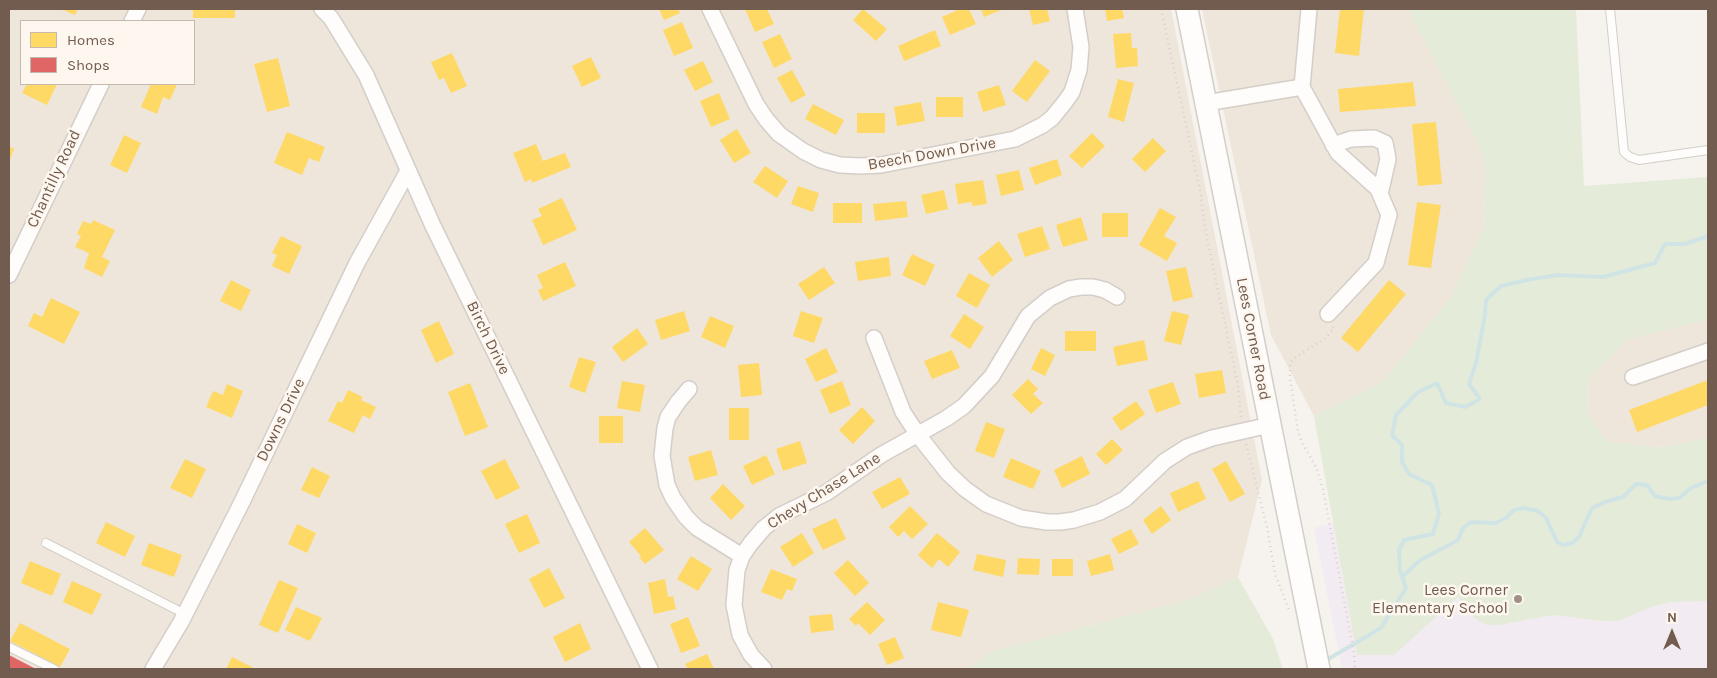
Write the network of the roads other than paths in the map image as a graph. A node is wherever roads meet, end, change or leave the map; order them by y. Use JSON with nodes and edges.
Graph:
{"nodes":[{"id":1,"x":322,"y":9,"type":"edge"},
{"id":2,"x":710,"y":9,"type":"edge"},
{"id":3,"x":1075,"y":9,"type":"edge"},
{"id":4,"x":1186,"y":9,"type":"edge"},
{"id":5,"x":1309,"y":9,"type":"edge"},
{"id":6,"x":1610,"y":9,"type":"edge"},
{"id":7,"x":101,"y":85,"type":"edge"},
{"id":8,"x":1302,"y":87,"type":"junction"},
{"id":9,"x":1206,"y":104,"type":"junction"},
{"id":10,"x":1333,"y":145,"type":"junction"},
{"id":11,"x":1708,"y":150,"type":"edge"},
{"id":12,"x":408,"y":171,"type":"junction"},
{"id":13,"x":1380,"y":194,"type":"junction"},
{"id":14,"x":9,"y":275,"type":"edge"},
{"id":15,"x":1117,"y":297,"type":"dead end"},
{"id":16,"x":1328,"y":314,"type":"road end"},
{"id":17,"x":874,"y":338,"type":"dead end"},
{"id":18,"x":1708,"y":351,"type":"edge"},
{"id":19,"x":1633,"y":377,"type":"dead end"},
{"id":20,"x":689,"y":389,"type":"dead end"},
{"id":21,"x":1270,"y":425,"type":"junction"},
{"id":22,"x":918,"y":435,"type":"junction"},
{"id":23,"x":46,"y":543,"type":"dead end"},
{"id":24,"x":742,"y":556,"type":"junction"},
{"id":25,"x":185,"y":614,"type":"junction"},
{"id":26,"x":9,"y":647,"type":"edge"},
{"id":27,"x":1317,"y":663,"type":"edge"},
{"id":28,"x":54,"y":669,"type":"edge"},
{"id":29,"x":153,"y":669,"type":"edge"},
{"id":30,"x":650,"y":669,"type":"edge"},
{"id":31,"x":764,"y":669,"type":"edge"}],
"edges":[{"from":1,"to":12,"type":"street","name":"Birch Drive"},
{"from":2,"to":3,"type":"street","name":"Beech Down Drive"},
{"from":4,"to":9,"type":"street","name":"Lees Corner Road"},
{"from":5,"to":8,"type":"street"},
{"from":6,"to":11,"type":"lane"},
{"from":7,"to":14,"type":"street","name":"Chantilly Road"},
{"from":8,"to":9,"type":"street"},
{"from":8,"to":10,"type":"street"},
{"from":9,"to":21,"type":"street","name":"Lees Corner Road"},
{"from":10,"to":13,"type":"street"},
{"from":10,"to":13,"type":"street"},
{"from":12,"to":25,"type":"street","name":"Downs Drive"},
{"from":12,"to":30,"type":"street","name":"Birch Drive"},
{"from":13,"to":16,"type":"street"},
{"from":15,"to":22,"type":"street","name":"Chevy Chase Lane"},
{"from":17,"to":22,"type":"street"},
{"from":18,"to":19,"type":"street"},
{"from":20,"to":24,"type":"street"},
{"from":21,"to":22,"type":"street"},
{"from":21,"to":27,"type":"street","name":"Lees Corner Road"},
{"from":22,"to":24,"type":"street","name":"Chevy Chase Lane"},
{"from":23,"to":25,"type":"lane"},
{"from":24,"to":31,"type":"street","name":"Chevy Chase Lane"},
{"from":25,"to":29,"type":"street","name":"Downs Drive"},
{"from":26,"to":28,"type":"lane"}]}
